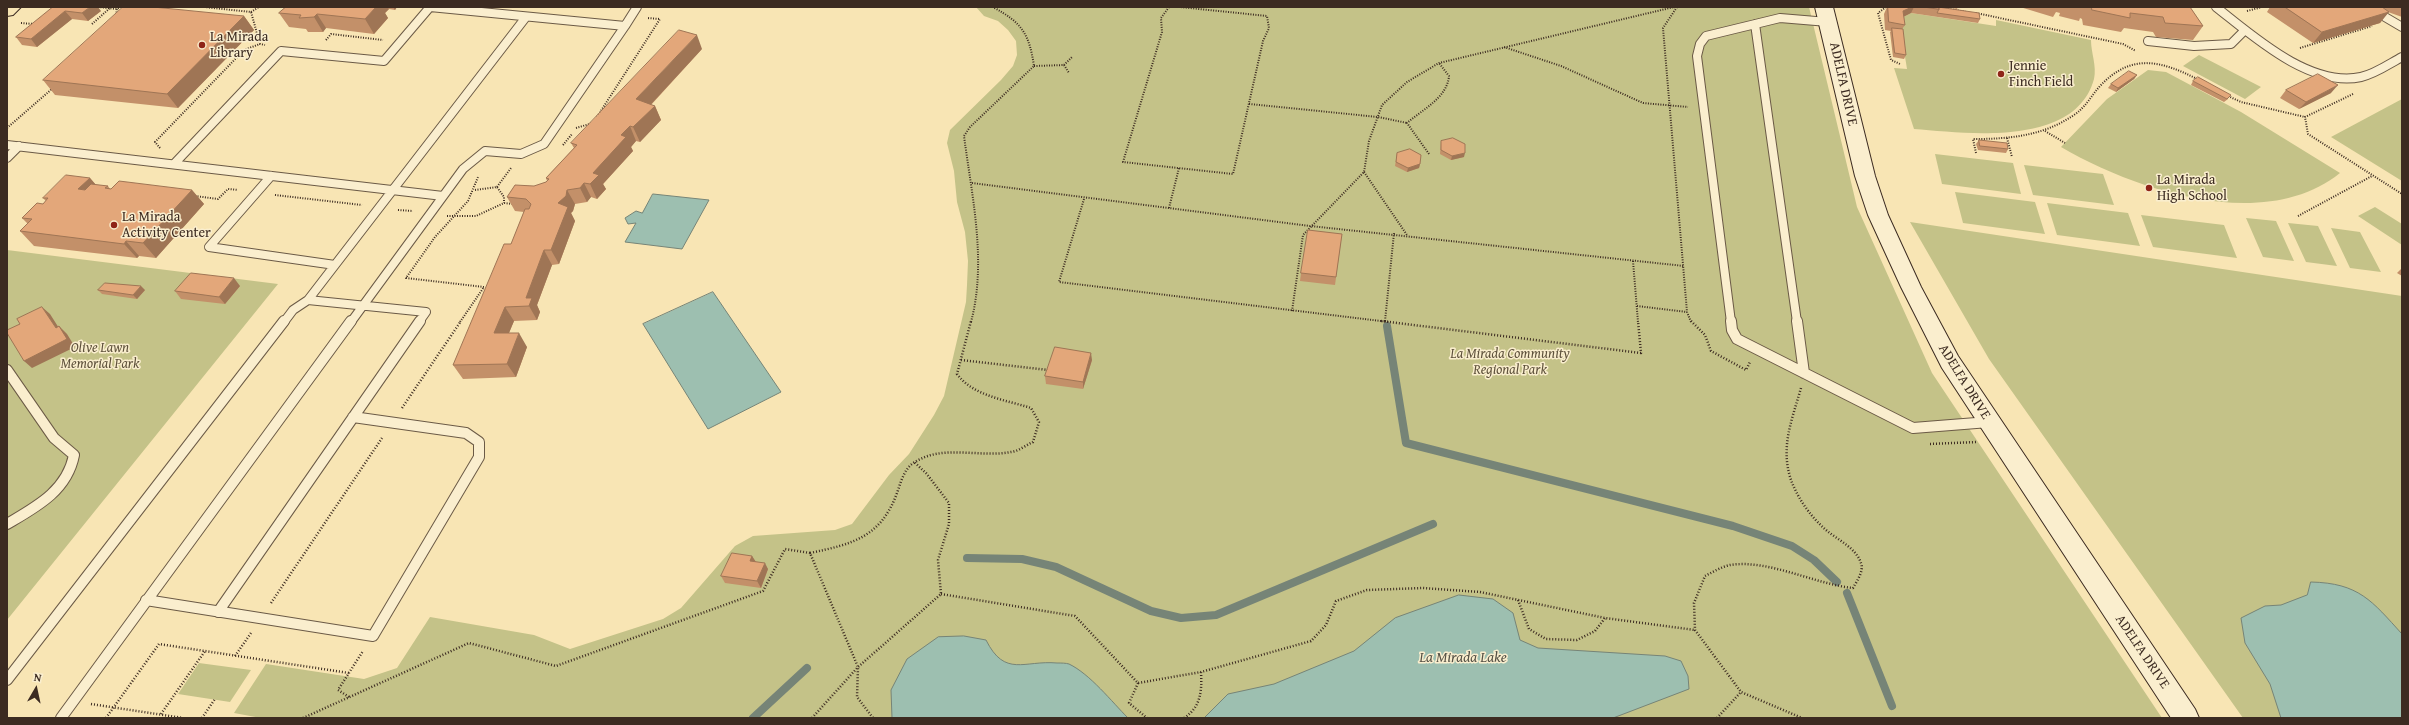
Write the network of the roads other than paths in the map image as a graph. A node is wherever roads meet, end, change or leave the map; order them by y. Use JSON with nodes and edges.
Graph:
{"nodes":[{"id":1,"x":12,"y":7,"type":"edge"},
{"id":2,"x":637,"y":7,"type":"edge"},
{"id":3,"x":2216,"y":7,"type":"edge"},
{"id":4,"x":2368,"y":7,"type":"edge"},
{"id":5,"x":7,"y":11,"type":"edge"},
{"id":6,"x":1826,"y":15,"type":"edge"},
{"id":7,"x":526,"y":17,"type":"junction"},
{"id":8,"x":1755,"y":24,"type":"junction"},
{"id":9,"x":625,"y":26,"type":"junction"},
{"id":10,"x":2402,"y":27,"type":"edge"},
{"id":11,"x":2246,"y":30,"type":"junction"},
{"id":12,"x":2148,"y":42,"type":"dead end"},
{"id":13,"x":2402,"y":57,"type":"edge"},
{"id":14,"x":7,"y":145,"type":"edge"},
{"id":15,"x":19,"y":146,"type":"junction"},
{"id":16,"x":7,"y":158,"type":"edge"},
{"id":17,"x":174,"y":164,"type":"junction"},
{"id":18,"x":272,"y":176,"type":"junction"},
{"id":19,"x":392,"y":190,"type":"junction"},
{"id":20,"x":443,"y":196,"type":"junction"},
{"id":21,"x":335,"y":265,"type":"junction"},
{"id":22,"x":308,"y":300,"type":"junction"},
{"id":23,"x":363,"y":306,"type":"junction"},
{"id":24,"x":7,"y":370,"type":"edge"},
{"id":25,"x":1804,"y":373,"type":"junction"},
{"id":26,"x":353,"y":417,"type":"junction"},
{"id":27,"x":1995,"y":431,"type":"junction"},
{"id":28,"x":7,"y":524,"type":"edge"},
{"id":29,"x":146,"y":600,"type":"junction"},
{"id":30,"x":218,"y":612,"type":"junction"},
{"id":31,"x":7,"y":680,"type":"edge"},
{"id":32,"x":61,"y":718,"type":"edge"},
{"id":33,"x":2186,"y":718,"type":"edge"}],
"edges":[{"from":1,"to":5,"type":"main road"},
{"from":2,"to":9,"type":"lane"},
{"from":3,"to":11,"type":"lane"},
{"from":4,"to":10,"type":"lane"},
{"from":6,"to":8,"type":"lane"},
{"from":6,"to":27,"type":"street","name":"ADELFA DRIVE"},
{"from":7,"to":9,"type":"lane"},
{"from":7,"to":17,"type":"lane"},
{"from":7,"to":19,"type":"lane"},
{"from":8,"to":25,"type":"lane"},
{"from":8,"to":25,"type":"lane"},
{"from":9,"to":20,"type":"lane"},
{"from":11,"to":12,"type":"lane"},
{"from":11,"to":13,"type":"lane"},
{"from":14,"to":15,"type":"lane"},
{"from":15,"to":16,"type":"lane"},
{"from":15,"to":17,"type":"lane"},
{"from":17,"to":18,"type":"lane"},
{"from":18,"to":19,"type":"lane"},
{"from":18,"to":21,"type":"lane"},
{"from":19,"to":20,"type":"lane"},
{"from":19,"to":21,"type":"lane"},
{"from":20,"to":23,"type":"lane"},
{"from":21,"to":22,"type":"lane"},
{"from":22,"to":23,"type":"lane"},
{"from":22,"to":31,"type":"lane"},
{"from":23,"to":26,"type":"lane"},
{"from":23,"to":29,"type":"lane"},
{"from":24,"to":28,"type":"lane"},
{"from":25,"to":27,"type":"lane"},
{"from":26,"to":30,"type":"lane"},
{"from":26,"to":30,"type":"lane"},
{"from":27,"to":33,"type":"street","name":"ADELFA DRIVE"},
{"from":29,"to":30,"type":"lane"},
{"from":29,"to":32,"type":"lane"}]}
